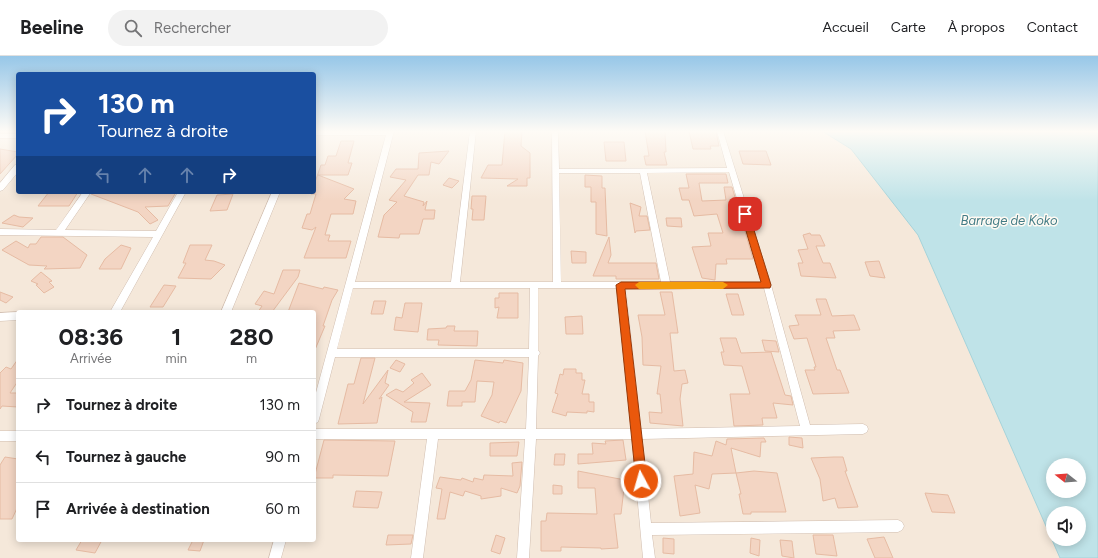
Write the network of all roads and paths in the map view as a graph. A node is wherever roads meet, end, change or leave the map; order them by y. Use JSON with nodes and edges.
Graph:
{"nodes":[{"id":1,"x":384,"y":154,"type":"edge"},
{"id":2,"x":470,"y":154,"type":"edge"},
{"id":3,"x":556,"y":154,"type":"edge"},
{"id":4,"x":727,"y":154,"type":"edge"},
{"id":5,"x":16,"y":169,"type":"edge"},
{"id":6,"x":732,"y":170,"type":"junction"},
{"id":7,"x":556,"y":171,"type":"junction"},
{"id":8,"x":643,"y":171,"type":"junction"},
{"id":9,"x":0,"y":188,"type":"edge"},
{"id":10,"x":87,"y":194,"type":"edge"},
{"id":11,"x":181,"y":194,"type":"edge"},
{"id":12,"x":275,"y":194,"type":"edge"},
{"id":13,"x":0,"y":232,"type":"edge"},
{"id":14,"x":59,"y":232,"type":"junction"},
{"id":15,"x":158,"y":234,"type":"junction"},
{"id":16,"x":349,"y":285,"type":"junction"},
{"id":17,"x":455,"y":285,"type":"junction"},
{"id":18,"x":534,"y":285,"type":"junction"},
{"id":19,"x":557,"y":285,"type":"junction"},
{"id":20,"x":621,"y":285,"type":"junction"},
{"id":21,"x":666,"y":285,"type":"junction"},
{"id":22,"x":767,"y":285,"type":"junction"},
{"id":23,"x":116,"y":310,"type":"edge"},
{"id":24,"x":227,"y":310,"type":"edge"},
{"id":25,"x":16,"y":316,"type":"edge"},
{"id":26,"x":0,"y":317,"type":"edge"},
{"id":27,"x":332,"y":353,"type":"junction"},
{"id":28,"x":534,"y":353,"type":"junction"},
{"id":29,"x":316,"y":412,"type":"edge"},
{"id":30,"x":863,"y":428,"type":"dead end"},
{"id":31,"x":806,"y":429,"type":"junction"},
{"id":32,"x":433,"y":433,"type":"junction"},
{"id":33,"x":316,"y":434,"type":"edge"},
{"id":34,"x":532,"y":434,"type":"junction"},
{"id":35,"x":636,"y":434,"type":"junction"},
{"id":36,"x":0,"y":436,"type":"edge"},
{"id":37,"x":16,"y":436,"type":"edge"},
{"id":38,"x":898,"y":526,"type":"dead end"},
{"id":39,"x":646,"y":529,"type":"junction"},
{"id":40,"x":279,"y":542,"type":"edge"},
{"id":41,"x":275,"y":558,"type":"edge"},
{"id":42,"x":417,"y":558,"type":"edge"},
{"id":43,"x":523,"y":558,"type":"edge"},
{"id":44,"x":649,"y":558,"type":"edge"}],
"edges":[{"from":1,"to":16,"type":"street"},
{"from":2,"to":17,"type":"street"},
{"from":3,"to":7,"type":"street"},
{"from":4,"to":6,"type":"street"},
{"from":5,"to":9,"type":"street"},
{"from":6,"to":8,"type":"street"},
{"from":6,"to":22,"type":"street"},
{"from":7,"to":8,"type":"street"},
{"from":7,"to":19,"type":"street"},
{"from":8,"to":21,"type":"street"},
{"from":10,"to":14,"type":"street"},
{"from":11,"to":15,"type":"street"},
{"from":12,"to":24,"type":"street"},
{"from":13,"to":14,"type":"street"},
{"from":14,"to":15,"type":"street"},
{"from":15,"to":23,"type":"street"},
{"from":16,"to":17,"type":"street"},
{"from":16,"to":27,"type":"street"},
{"from":17,"to":18,"type":"street"},
{"from":18,"to":19,"type":"street"},
{"from":18,"to":28,"type":"street"},
{"from":19,"to":20,"type":"street"},
{"from":20,"to":21,"type":"street"},
{"from":20,"to":35,"type":"street"},
{"from":21,"to":22,"type":"street"},
{"from":22,"to":31,"type":"street"},
{"from":25,"to":26,"type":"street"},
{"from":27,"to":28,"type":"street"},
{"from":27,"to":29,"type":"street"},
{"from":28,"to":34,"type":"street"},
{"from":30,"to":31,"type":"street"},
{"from":31,"to":35,"type":"street"},
{"from":32,"to":33,"type":"street"},
{"from":32,"to":34,"type":"street"},
{"from":32,"to":42,"type":"street"},
{"from":34,"to":35,"type":"street"},
{"from":34,"to":43,"type":"street"},
{"from":35,"to":39,"type":"street"},
{"from":36,"to":37,"type":"street"},
{"from":38,"to":39,"type":"street"},
{"from":39,"to":44,"type":"street"},
{"from":40,"to":41,"type":"street"}]}
